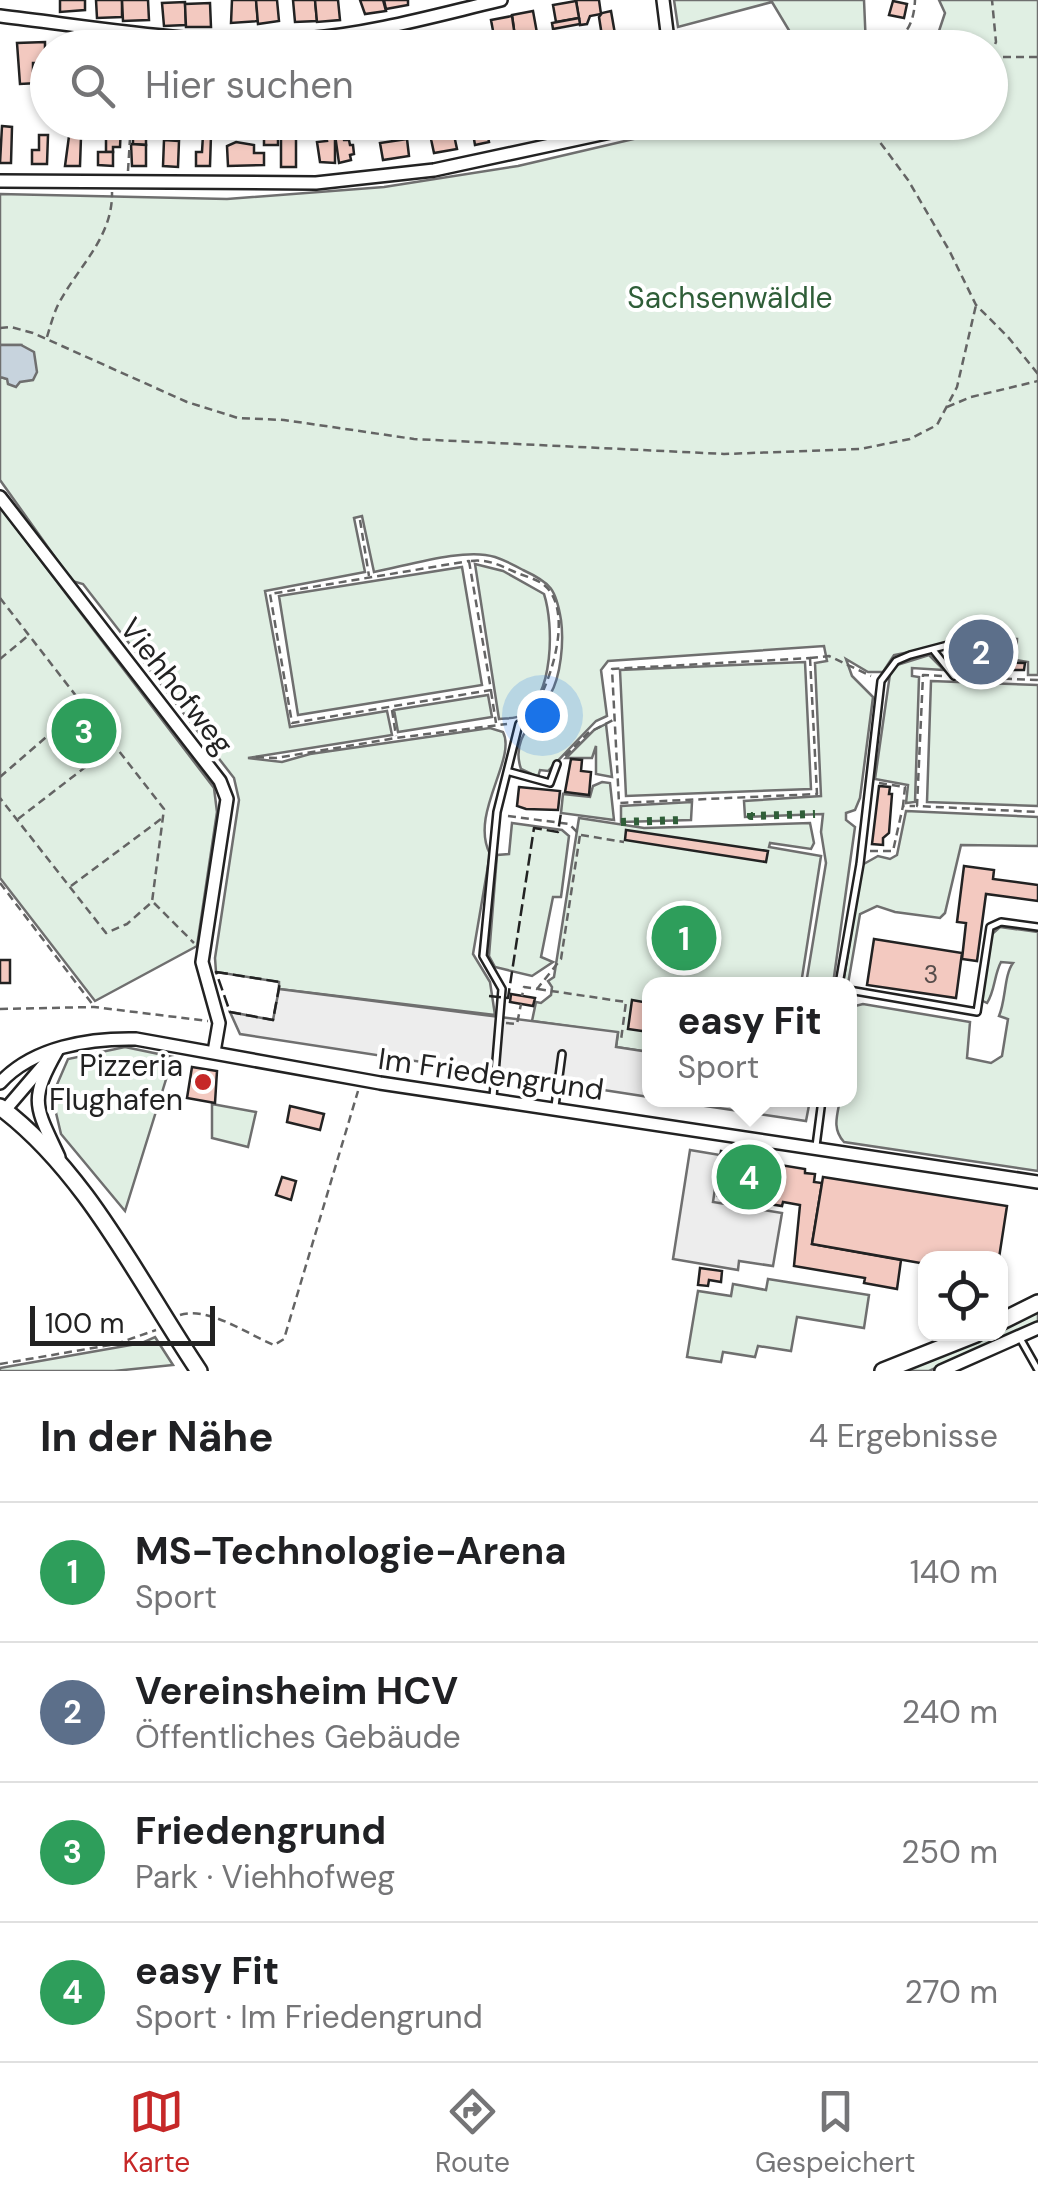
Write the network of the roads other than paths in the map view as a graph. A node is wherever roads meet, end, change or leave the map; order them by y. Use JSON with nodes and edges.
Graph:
{"nodes":[{"id":1,"x":501,"y":0,"type":"edge"},
{"id":2,"x":663,"y":0,"type":"edge"},
{"id":3,"x":0,"y":16,"type":"edge"},
{"id":4,"x":116,"y":30,"type":"edge"},
{"id":5,"x":364,"y":30,"type":"edge"},
{"id":6,"x":667,"y":30,"type":"edge"},
{"id":7,"x":573,"y":140,"type":"edge"},
{"id":8,"x":0,"y":180,"type":"edge"},
{"id":9,"x":0,"y":497,"type":"edge"},
{"id":10,"x":934,"y":651,"type":"junction"},
{"id":11,"x":1008,"y":658,"type":"dead end"},
{"id":12,"x":954,"y":676,"type":"road end"},
{"id":13,"x":519,"y":724,"type":"road end"},
{"id":14,"x":557,"y":764,"type":"road end"},
{"id":15,"x":508,"y":772,"type":"junction"},
{"id":16,"x":1038,"y":927,"type":"edge"},
{"id":17,"x":840,"y":977,"type":"edge"},
{"id":18,"x":857,"y":991,"type":"edge"},
{"id":19,"x":57,"y":1051,"type":"junction"},
{"id":20,"x":214,"y":1052,"type":"junction"},
{"id":21,"x":562,"y":1054,"type":"dead end"},
{"id":22,"x":0,"y":1083,"type":"edge"},
{"id":23,"x":493,"y":1100,"type":"junction"},
{"id":24,"x":821,"y":1107,"type":"edge"},
{"id":25,"x":2,"y":1108,"type":"edge"},
{"id":26,"x":554,"y":1108,"type":"junction"},
{"id":27,"x":816,"y":1147,"type":"junction"},
{"id":28,"x":63,"y":1167,"type":"junction"},
{"id":29,"x":1038,"y":1182,"type":"edge"},
{"id":30,"x":1038,"y":1304,"type":"edge"},
{"id":31,"x":1008,"y":1318,"type":"edge"},
{"id":32,"x":1038,"y":1328,"type":"edge"},
{"id":33,"x":1019,"y":1337,"type":"junction"},
{"id":34,"x":958,"y":1341,"type":"edge"},
{"id":35,"x":1038,"y":1370,"type":"edge"},
{"id":36,"x":199,"y":1371,"type":"edge"},
{"id":37,"x":883,"y":1371,"type":"edge"},
{"id":38,"x":941,"y":1371,"type":"edge"}],
"edges":[{"from":1,"to":5,"type":"street"},
{"from":2,"to":6,"type":"street"},
{"from":3,"to":4,"type":"street"},
{"from":7,"to":8,"type":"street"},
{"from":9,"to":20,"type":"street","name":"Viehhofweg"},
{"from":10,"to":11,"type":"lane"},
{"from":10,"to":12,"type":"lane"},
{"from":10,"to":17,"type":"lane"},
{"from":13,"to":15,"type":"lane"},
{"from":14,"to":15,"type":"lane"},
{"from":15,"to":23,"type":"lane"},
{"from":16,"to":18,"type":"lane"},
{"from":19,"to":20,"type":"street","name":"Im Friedengrund"},
{"from":19,"to":22,"type":"street","name":"Im Friedengrund"},
{"from":19,"to":25,"type":"street"},
{"from":19,"to":28,"type":"street"},
{"from":20,"to":23,"type":"street","name":"Im Friedengrund"},
{"from":21,"to":26,"type":"lane"},
{"from":23,"to":26,"type":"street","name":"Im Friedengrund"},
{"from":24,"to":27,"type":"lane"},
{"from":25,"to":28,"type":"street"},
{"from":26,"to":27,"type":"street","name":"Im Friedengrund"},
{"from":27,"to":29,"type":"street","name":"Im Friedengrund"},
{"from":28,"to":36,"type":"street"},
{"from":30,"to":31,"type":"street"},
{"from":32,"to":33,"type":"street"},
{"from":33,"to":35,"type":"lane"},
{"from":33,"to":38,"type":"street"},
{"from":34,"to":37,"type":"street"}]}
